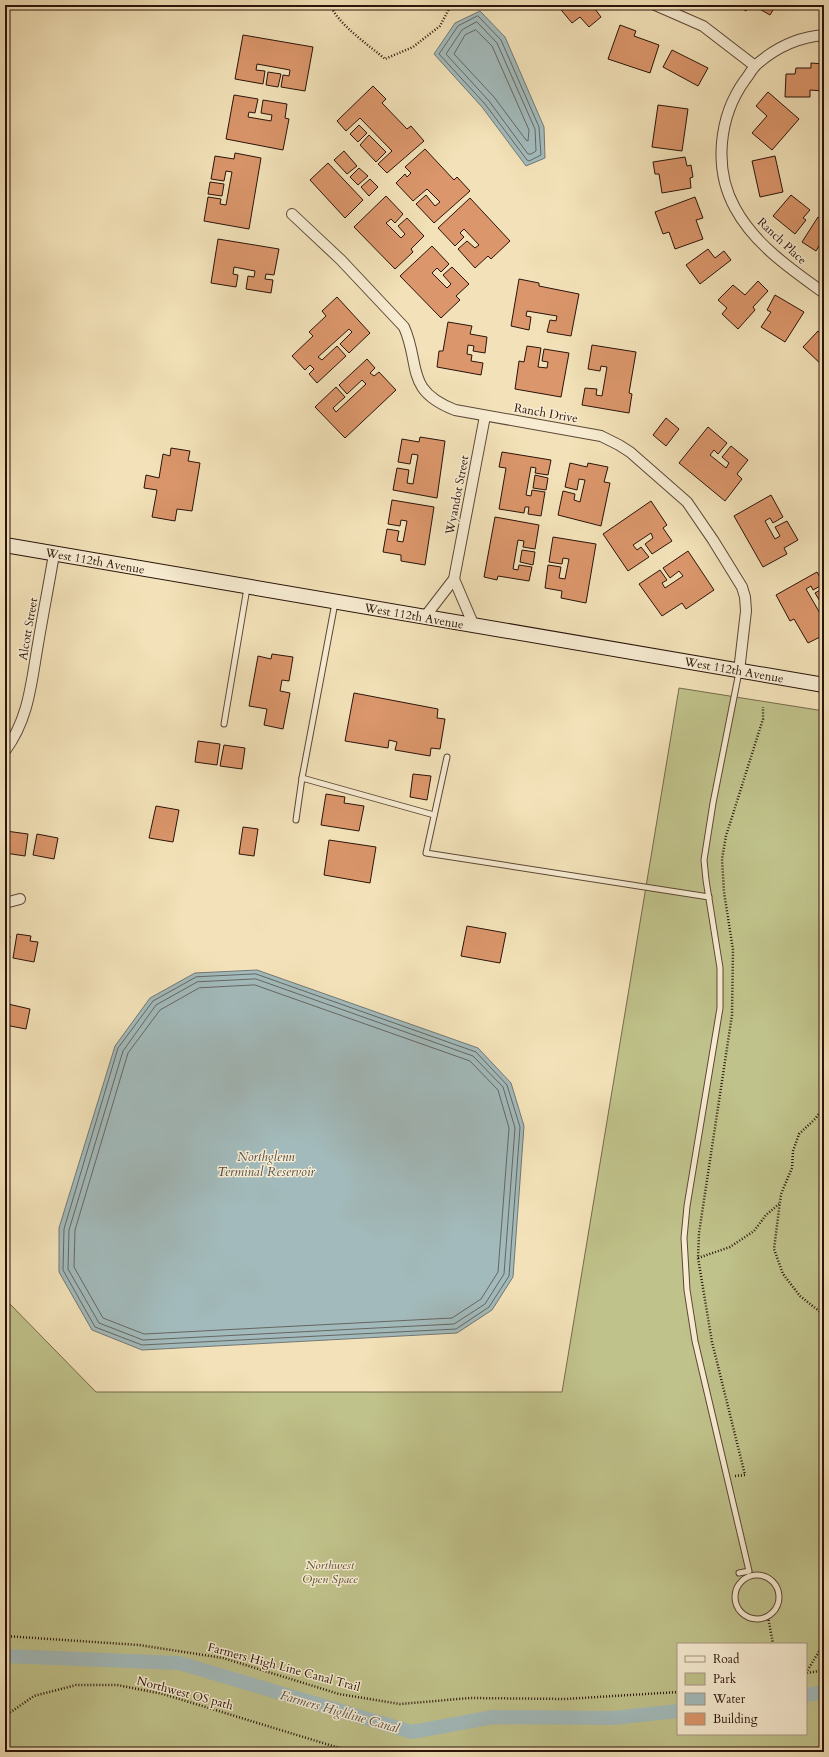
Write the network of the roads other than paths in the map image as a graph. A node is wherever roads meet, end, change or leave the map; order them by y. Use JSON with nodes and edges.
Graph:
{"nodes":[{"id":1,"x":655,"y":5,"type":"edge"},
{"id":2,"x":824,"y":35,"type":"edge"},
{"id":3,"x":755,"y":66,"type":"junction"},
{"id":4,"x":292,"y":214,"type":"dead end"},
{"id":5,"x":824,"y":293,"type":"edge"},
{"id":6,"x":485,"y":416,"type":"junction"},
{"id":7,"x":5,"y":545,"type":"edge"},
{"id":8,"x":54,"y":554,"type":"junction"},
{"id":9,"x":454,"y":579,"type":"junction"},
{"id":10,"x":248,"y":587,"type":"junction"},
{"id":11,"x":336,"y":602,"type":"junction"},
{"id":12,"x":424,"y":618,"type":"junction"},
{"id":13,"x":474,"y":626,"type":"junction"},
{"id":14,"x":739,"y":671,"type":"junction"},
{"id":15,"x":824,"y":685,"type":"edge"},
{"id":16,"x":224,"y":724,"type":"dead end"},
{"id":17,"x":5,"y":751,"type":"edge"},
{"id":18,"x":447,"y":757,"type":"dead end"},
{"id":19,"x":302,"y":778,"type":"junction"},
{"id":20,"x":434,"y":815,"type":"junction"},
{"id":21,"x":296,"y":820,"type":"dead end"},
{"id":22,"x":709,"y":897,"type":"junction"},
{"id":23,"x":20,"y":899,"type":"dead end"},
{"id":24,"x":5,"y":904,"type":"edge"},
{"id":25,"x":739,"y":1573,"type":"dead end"},
{"id":26,"x":751,"y":1573,"type":"junction"}],
"edges":[{"from":1,"to":3,"type":"street"},
{"from":2,"to":3,"type":"street","name":"Ranch Place"},
{"from":3,"to":5,"type":"street","name":"Ranch Place"},
{"from":4,"to":6,"type":"street","name":"Ranch Drive"},
{"from":6,"to":9,"type":"street","name":"Wyandot Street"},
{"from":6,"to":14,"type":"street","name":"Ranch Drive"},
{"from":7,"to":8,"type":"main road","name":"West 112th Avenue"},
{"from":8,"to":10,"type":"main road","name":"West 112th Avenue"},
{"from":8,"to":17,"type":"street","name":"Alcott Street"},
{"from":9,"to":12,"type":"street","name":"Wyandot Street"},
{"from":9,"to":13,"type":"street"},
{"from":10,"to":11,"type":"main road","name":"West 112th Avenue"},
{"from":10,"to":16,"type":"lane"},
{"from":11,"to":12,"type":"main road","name":"West 112th Avenue"},
{"from":11,"to":19,"type":"lane"},
{"from":12,"to":13,"type":"main road","name":"West 112th Avenue"},
{"from":13,"to":14,"type":"main road","name":"West 112th Avenue"},
{"from":14,"to":15,"type":"main road","name":"West 112th Avenue"},
{"from":14,"to":22,"type":"lane"},
{"from":18,"to":20,"type":"lane"},
{"from":19,"to":20,"type":"lane"},
{"from":19,"to":21,"type":"lane"},
{"from":20,"to":22,"type":"lane"},
{"from":22,"to":26,"type":"lane"},
{"from":23,"to":24,"type":"street"},
{"from":25,"to":26,"type":"lane"},
{"from":26,"to":26,"type":"lane"}]}
